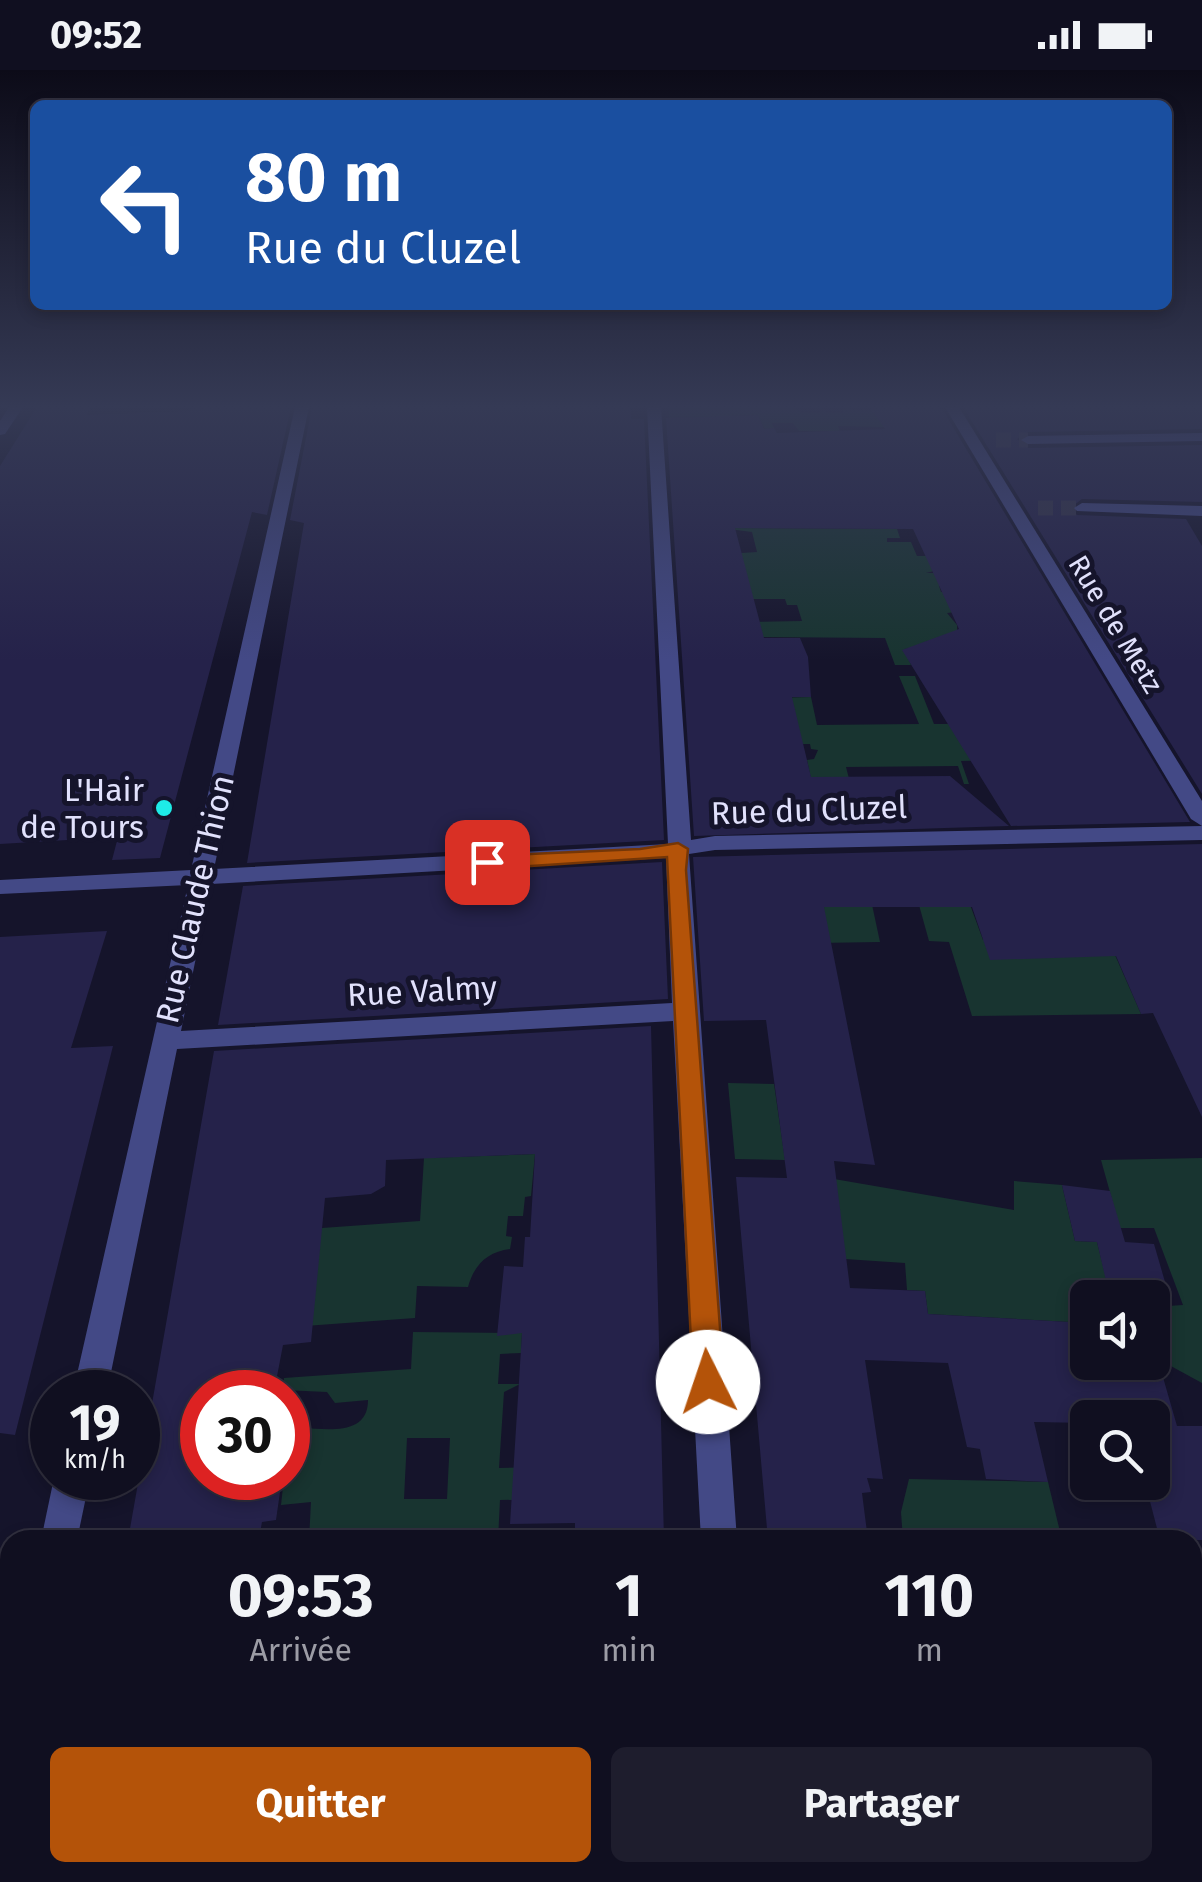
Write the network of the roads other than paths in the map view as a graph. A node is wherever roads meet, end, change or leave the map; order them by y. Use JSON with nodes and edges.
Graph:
{"nodes":[{"id":1,"x":284,"y":492,"type":"edge"},
{"id":2,"x":659,"y":492,"type":"edge"},
{"id":3,"x":1005,"y":492,"type":"edge"},
{"id":4,"x":1013,"y":508,"type":"junction"},
{"id":5,"x":1033,"y":508,"type":"tunnel mouth"},
{"id":6,"x":1082,"y":508,"type":"tunnel mouth"},
{"id":7,"x":1202,"y":511,"type":"edge"},
{"id":8,"x":1202,"y":819,"type":"edge"},
{"id":9,"x":1202,"y":833,"type":"edge"},
{"id":10,"x":678,"y":849,"type":"junction"},
{"id":11,"x":199,"y":878,"type":"junction"},
{"id":12,"x":0,"y":887,"type":"edge"},
{"id":13,"x":685,"y":1011,"type":"junction"},
{"id":14,"x":163,"y":1041,"type":"junction"},
{"id":15,"x":95,"y":1370,"type":"edge"},
{"id":16,"x":67,"y":1500,"type":"edge"},
{"id":17,"x":60,"y":1530,"type":"edge"},
{"id":18,"x":718,"y":1530,"type":"edge"}],
"edges":[{"from":1,"to":11,"type":"street","name":"Rue Claude Thion"},
{"from":2,"to":10,"type":"street"},
{"from":3,"to":4,"type":"street","name":"Rue de Metz"},
{"from":4,"to":5,"type":"street"},
{"from":4,"to":8,"type":"street","name":"Rue de Metz"},
{"from":6,"to":7,"type":"street"},
{"from":9,"to":10,"type":"street","name":"Rue du Cluzel"},
{"from":10,"to":11,"type":"street","name":"Rue du Cluzel"},
{"from":10,"to":13,"type":"street"},
{"from":11,"to":12,"type":"street","name":"Rue du Cluzel"},
{"from":11,"to":14,"type":"street","name":"Rue Claude Thion"},
{"from":13,"to":14,"type":"street","name":"Rue Valmy"},
{"from":13,"to":18,"type":"street"},
{"from":14,"to":15,"type":"street","name":"Rue Claude Thion"},
{"from":16,"to":17,"type":"street"}]}
